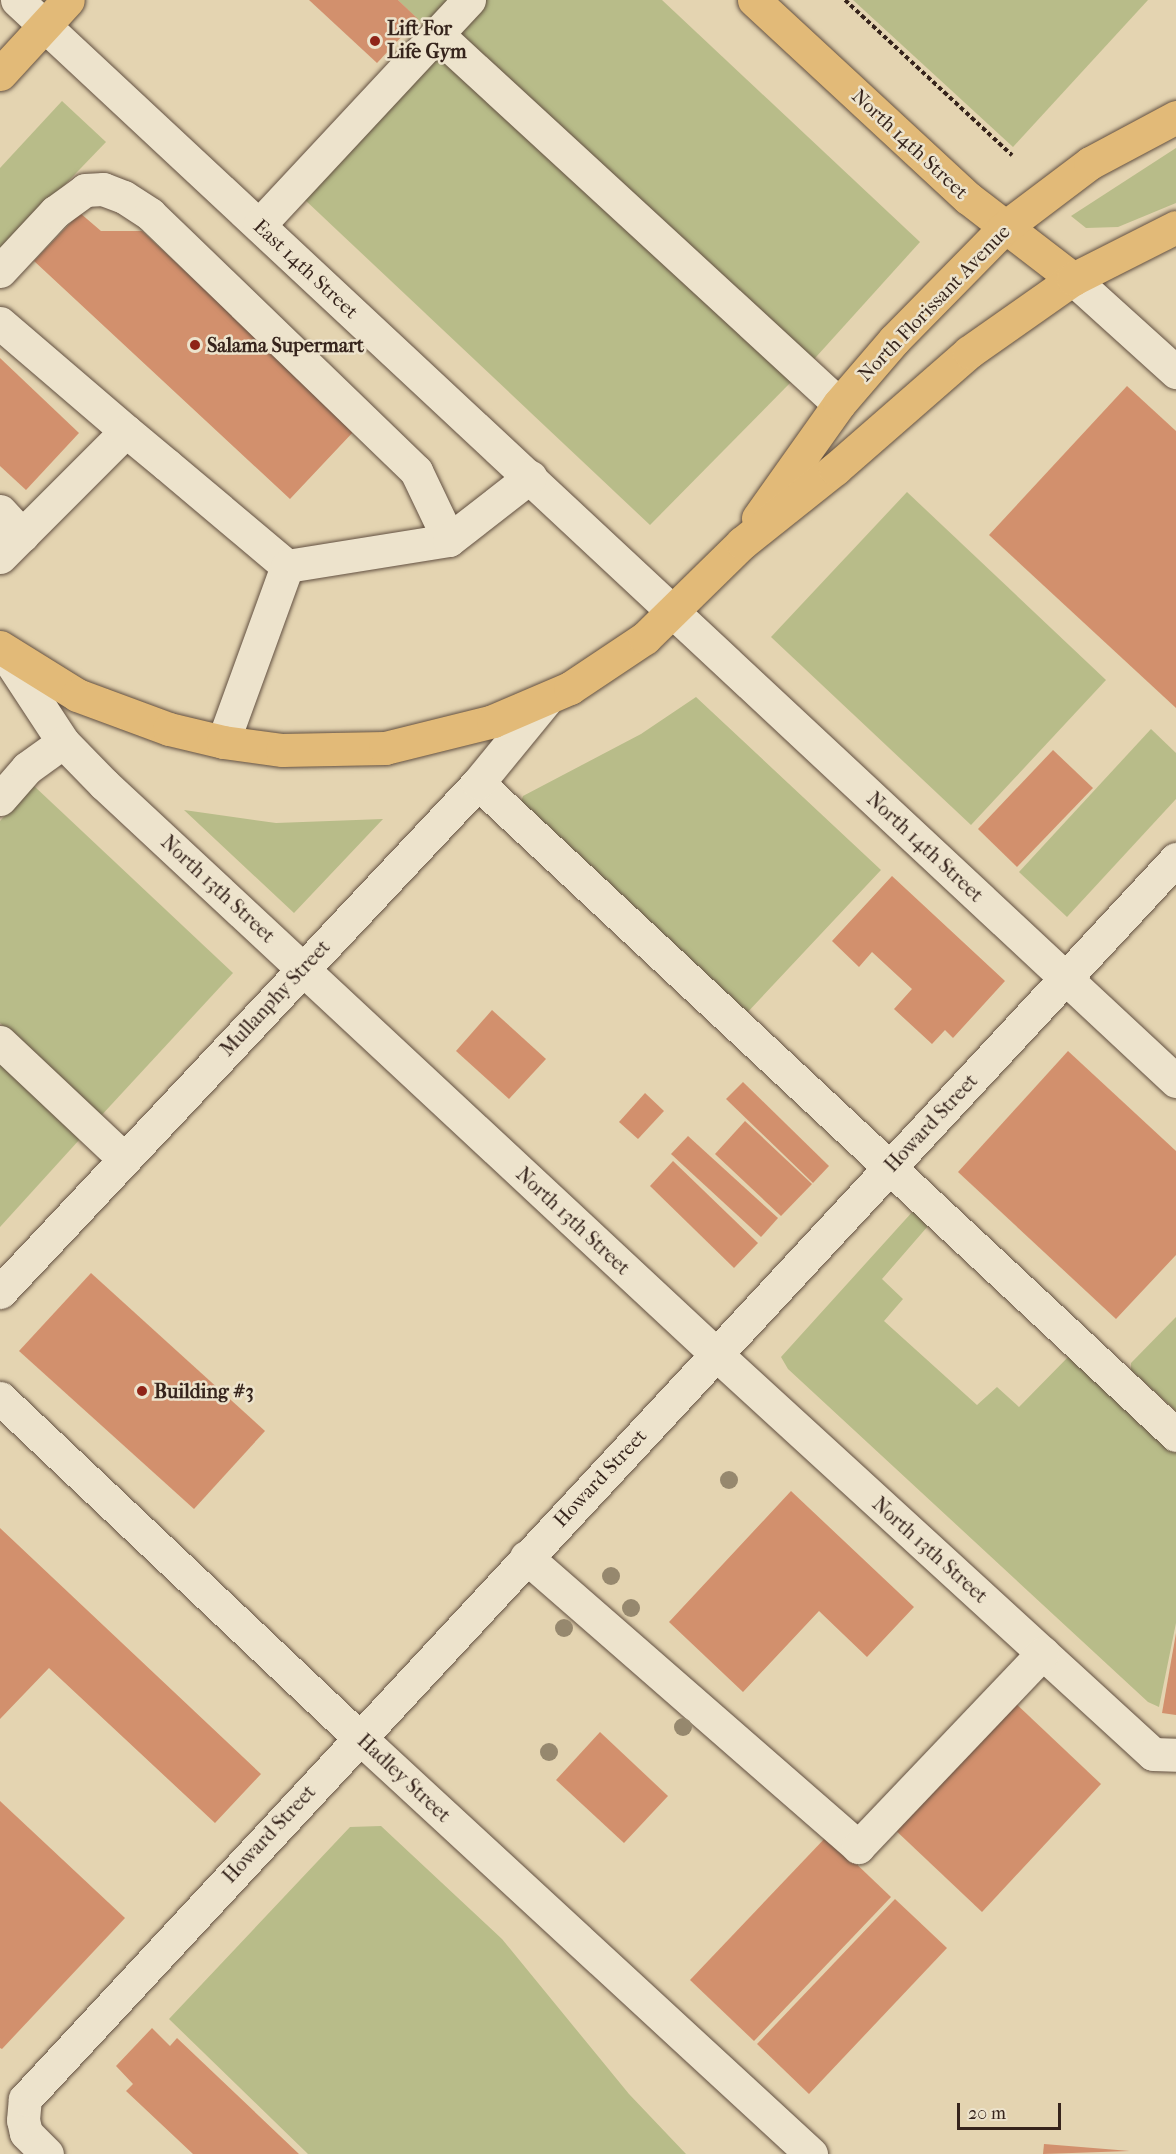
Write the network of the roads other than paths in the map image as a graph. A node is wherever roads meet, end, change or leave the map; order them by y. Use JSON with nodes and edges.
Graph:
{"nodes":[{"id":1,"x":17,"y":0,"type":"edge"},
{"id":2,"x":68,"y":0,"type":"edge"},
{"id":3,"x":469,"y":0,"type":"edge"},
{"id":4,"x":754,"y":0,"type":"edge"},
{"id":5,"x":45,"y":26,"type":"junction"},
{"id":6,"x":437,"y":34,"type":"junction"},
{"id":7,"x":0,"y":74,"type":"edge"},
{"id":8,"x":1176,"y":117,"type":"edge"},
{"id":9,"x":259,"y":225,"type":"junction"},
{"id":10,"x":1176,"y":227,"type":"edge"},
{"id":11,"x":1004,"y":228,"type":"junction"},
{"id":12,"x":0,"y":271,"type":"edge"},
{"id":13,"x":1073,"y":279,"type":"junction"},
{"id":14,"x":0,"y":323,"type":"edge"},
{"id":15,"x":1176,"y":372,"type":"edge"},
{"id":16,"x":839,"y":404,"type":"junction"},
{"id":17,"x":126,"y":431,"type":"junction"},
{"id":18,"x":530,"y":477,"type":"junction"},
{"id":19,"x":0,"y":512,"type":"edge"},
{"id":20,"x":22,"y":534,"type":"junction"},
{"id":21,"x":449,"y":540,"type":"junction"},
{"id":22,"x":742,"y":543,"type":"junction"},
{"id":23,"x":0,"y":557,"type":"edge"},
{"id":24,"x":287,"y":567,"type":"junction"},
{"id":25,"x":675,"y":612,"type":"junction"},
{"id":26,"x":1,"y":648,"type":"edge"},
{"id":27,"x":544,"y":700,"type":"junction"},
{"id":28,"x":63,"y":742,"type":"junction"},
{"id":29,"x":223,"y":742,"type":"junction"},
{"id":30,"x":478,"y":783,"type":"junction"},
{"id":31,"x":0,"y":799,"type":"edge"},
{"id":32,"x":1176,"y":859,"type":"edge"},
{"id":33,"x":302,"y":969,"type":"junction"},
{"id":34,"x":1064,"y":980,"type":"junction"},
{"id":35,"x":0,"y":1042,"type":"edge"},
{"id":36,"x":1176,"y":1081,"type":"edge"},
{"id":37,"x":124,"y":1159,"type":"junction"},
{"id":38,"x":888,"y":1168,"type":"junction"},
{"id":39,"x":0,"y":1292,"type":"edge"},
{"id":40,"x":716,"y":1354,"type":"junction"},
{"id":41,"x":0,"y":1398,"type":"edge"},
{"id":42,"x":1176,"y":1435,"type":"edge"},
{"id":43,"x":526,"y":1557,"type":"junction"},
{"id":44,"x":1043,"y":1653,"type":"junction"},
{"id":45,"x":359,"y":1737,"type":"junction"},
{"id":46,"x":1176,"y":1755,"type":"edge"},
{"id":47,"x":46,"y":2154,"type":"edge"},
{"id":48,"x":811,"y":2154,"type":"edge"}],
"edges":[{"from":1,"to":5,"type":"street","name":"East 14th Street"},
{"from":2,"to":5,"type":"main road"},
{"from":3,"to":6,"type":"street"},
{"from":4,"to":11,"type":"main road","name":"North 14th Street"},
{"from":5,"to":7,"type":"main road"},
{"from":5,"to":9,"type":"street","name":"East 14th Street"},
{"from":6,"to":9,"type":"street"},
{"from":6,"to":16,"type":"street"},
{"from":8,"to":11,"type":"main road","name":"North Florissant Avenue"},
{"from":9,"to":18,"type":"street","name":"East 14th Street"},
{"from":10,"to":13,"type":"main road","name":"North Florissant Avenue"},
{"from":11,"to":13,"type":"main road","name":"North 14th Street"},
{"from":11,"to":16,"type":"main road","name":"North Florissant Avenue"},
{"from":12,"to":21,"type":"street"},
{"from":13,"to":15,"type":"street"},
{"from":13,"to":22,"type":"main road","name":"North Florissant Avenue"},
{"from":14,"to":17,"type":"street"},
{"from":16,"to":22,"type":"main road","name":"North Florissant Avenue"},
{"from":17,"to":20,"type":"street"},
{"from":17,"to":24,"type":"street"},
{"from":18,"to":21,"type":"street"},
{"from":18,"to":25,"type":"street","name":"East 14th Street"},
{"from":19,"to":20,"type":"street"},
{"from":20,"to":23,"type":"street"},
{"from":21,"to":24,"type":"street"},
{"from":22,"to":25,"type":"main road","name":"North Florissant Avenue"},
{"from":24,"to":29,"type":"street"},
{"from":25,"to":27,"type":"main road","name":"North Florissant Avenue"},
{"from":25,"to":34,"type":"street","name":"North 14th Street"},
{"from":26,"to":28,"type":"street","name":"North 13th Street"},
{"from":26,"to":29,"type":"main road","name":"North 13th Street"},
{"from":27,"to":29,"type":"main road","name":"North 13th Street"},
{"from":27,"to":30,"type":"street","name":"Mullanphy Street"},
{"from":28,"to":31,"type":"street"},
{"from":28,"to":33,"type":"street","name":"North 13th Street"},
{"from":30,"to":33,"type":"street","name":"Mullanphy Street"},
{"from":30,"to":38,"type":"street"},
{"from":32,"to":34,"type":"street","name":"Howard Street"},
{"from":33,"to":37,"type":"street","name":"Mullanphy Street"},
{"from":33,"to":40,"type":"street","name":"North 13th Street"},
{"from":34,"to":36,"type":"street","name":"North 14th Street"},
{"from":34,"to":38,"type":"street","name":"Howard Street"},
{"from":35,"to":37,"type":"street"},
{"from":37,"to":39,"type":"street","name":"Mullanphy Street"},
{"from":38,"to":40,"type":"street","name":"Howard Street"},
{"from":38,"to":42,"type":"street"},
{"from":40,"to":43,"type":"street","name":"Howard Street"},
{"from":40,"to":44,"type":"street","name":"North 13th Street"},
{"from":41,"to":45,"type":"street","name":"Hadley Street"},
{"from":43,"to":44,"type":"street"},
{"from":43,"to":45,"type":"street","name":"Howard Street"},
{"from":44,"to":46,"type":"street","name":"North 13th Street"},
{"from":45,"to":47,"type":"street","name":"Howard Street"},
{"from":45,"to":48,"type":"street","name":"Hadley Street"}]}
